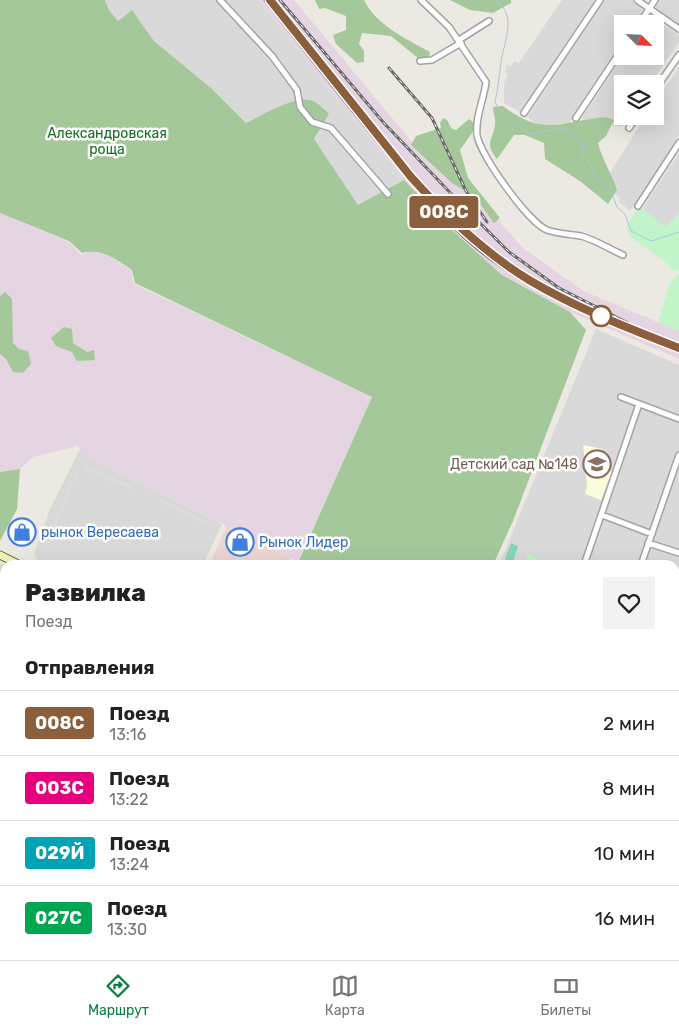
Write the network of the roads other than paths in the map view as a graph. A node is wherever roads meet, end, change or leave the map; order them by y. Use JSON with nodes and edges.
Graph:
{"nodes":[{"id":1,"x":220,"y":0,"type":"edge"},
{"id":2,"x":421,"y":0,"type":"edge"},
{"id":3,"x":600,"y":0,"type":"edge"},
{"id":4,"x":637,"y":0,"type":"edge"},
{"id":5,"x":655,"y":0,"type":"edge"},
{"id":6,"x":650,"y":8,"type":"junction"},
{"id":7,"x":645,"y":15,"type":"edge"},
{"id":8,"x":488,"y":21,"type":"dead end"},
{"id":9,"x":679,"y":29,"type":"edge"},
{"id":10,"x":460,"y":41,"type":"junction"},
{"id":11,"x":679,"y":55,"type":"edge"},
{"id":12,"x":420,"y":61,"type":"dead end"},
{"id":13,"x":614,"y":61,"type":"edge"},
{"id":14,"x":664,"y":77,"type":"edge"},
{"id":15,"x":524,"y":113,"type":"dead end"},
{"id":16,"x":576,"y":118,"type":"dead end"},
{"id":17,"x":631,"y":125,"type":"edge"},
{"id":18,"x":629,"y":128,"type":"dead end"},
{"id":19,"x":679,"y":143,"type":"edge"},
{"id":20,"x":388,"y":194,"type":"dead end"},
{"id":21,"x":638,"y":206,"type":"dead end"},
{"id":22,"x":623,"y":255,"type":"dead end"},
{"id":23,"x":621,"y":397,"type":"dead end"},
{"id":24,"x":639,"y":404,"type":"junction"},
{"id":25,"x":679,"y":419,"type":"edge"},
{"id":26,"x":679,"y":455,"type":"edge"},
{"id":27,"x":602,"y":515,"type":"junction"},
{"id":28,"x":652,"y":534,"type":"junction"},
{"id":29,"x":648,"y":543,"type":"junction"},
{"id":30,"x":679,"y":553,"type":"edge"},
{"id":31,"x":586,"y":560,"type":"edge"},
{"id":32,"x":643,"y":560,"type":"edge"}],
"edges":[{"from":1,"to":20,"type":"street"},
{"from":2,"to":10,"type":"street"},
{"from":3,"to":15,"type":"street"},
{"from":4,"to":6,"type":"street"},
{"from":5,"to":6,"type":"street"},
{"from":6,"to":7,"type":"street"},
{"from":6,"to":9,"type":"street"},
{"from":8,"to":10,"type":"street"},
{"from":10,"to":12,"type":"street"},
{"from":10,"to":22,"type":"street"},
{"from":11,"to":14,"type":"street"},
{"from":13,"to":16,"type":"street"},
{"from":17,"to":18,"type":"street"},
{"from":19,"to":21,"type":"street"},
{"from":23,"to":24,"type":"street"},
{"from":24,"to":25,"type":"street"},
{"from":24,"to":27,"type":"street"},
{"from":26,"to":28,"type":"street"},
{"from":27,"to":28,"type":"street"},
{"from":27,"to":31,"type":"street"},
{"from":28,"to":29,"type":"street"},
{"from":29,"to":30,"type":"street"},
{"from":29,"to":32,"type":"street"}]}
